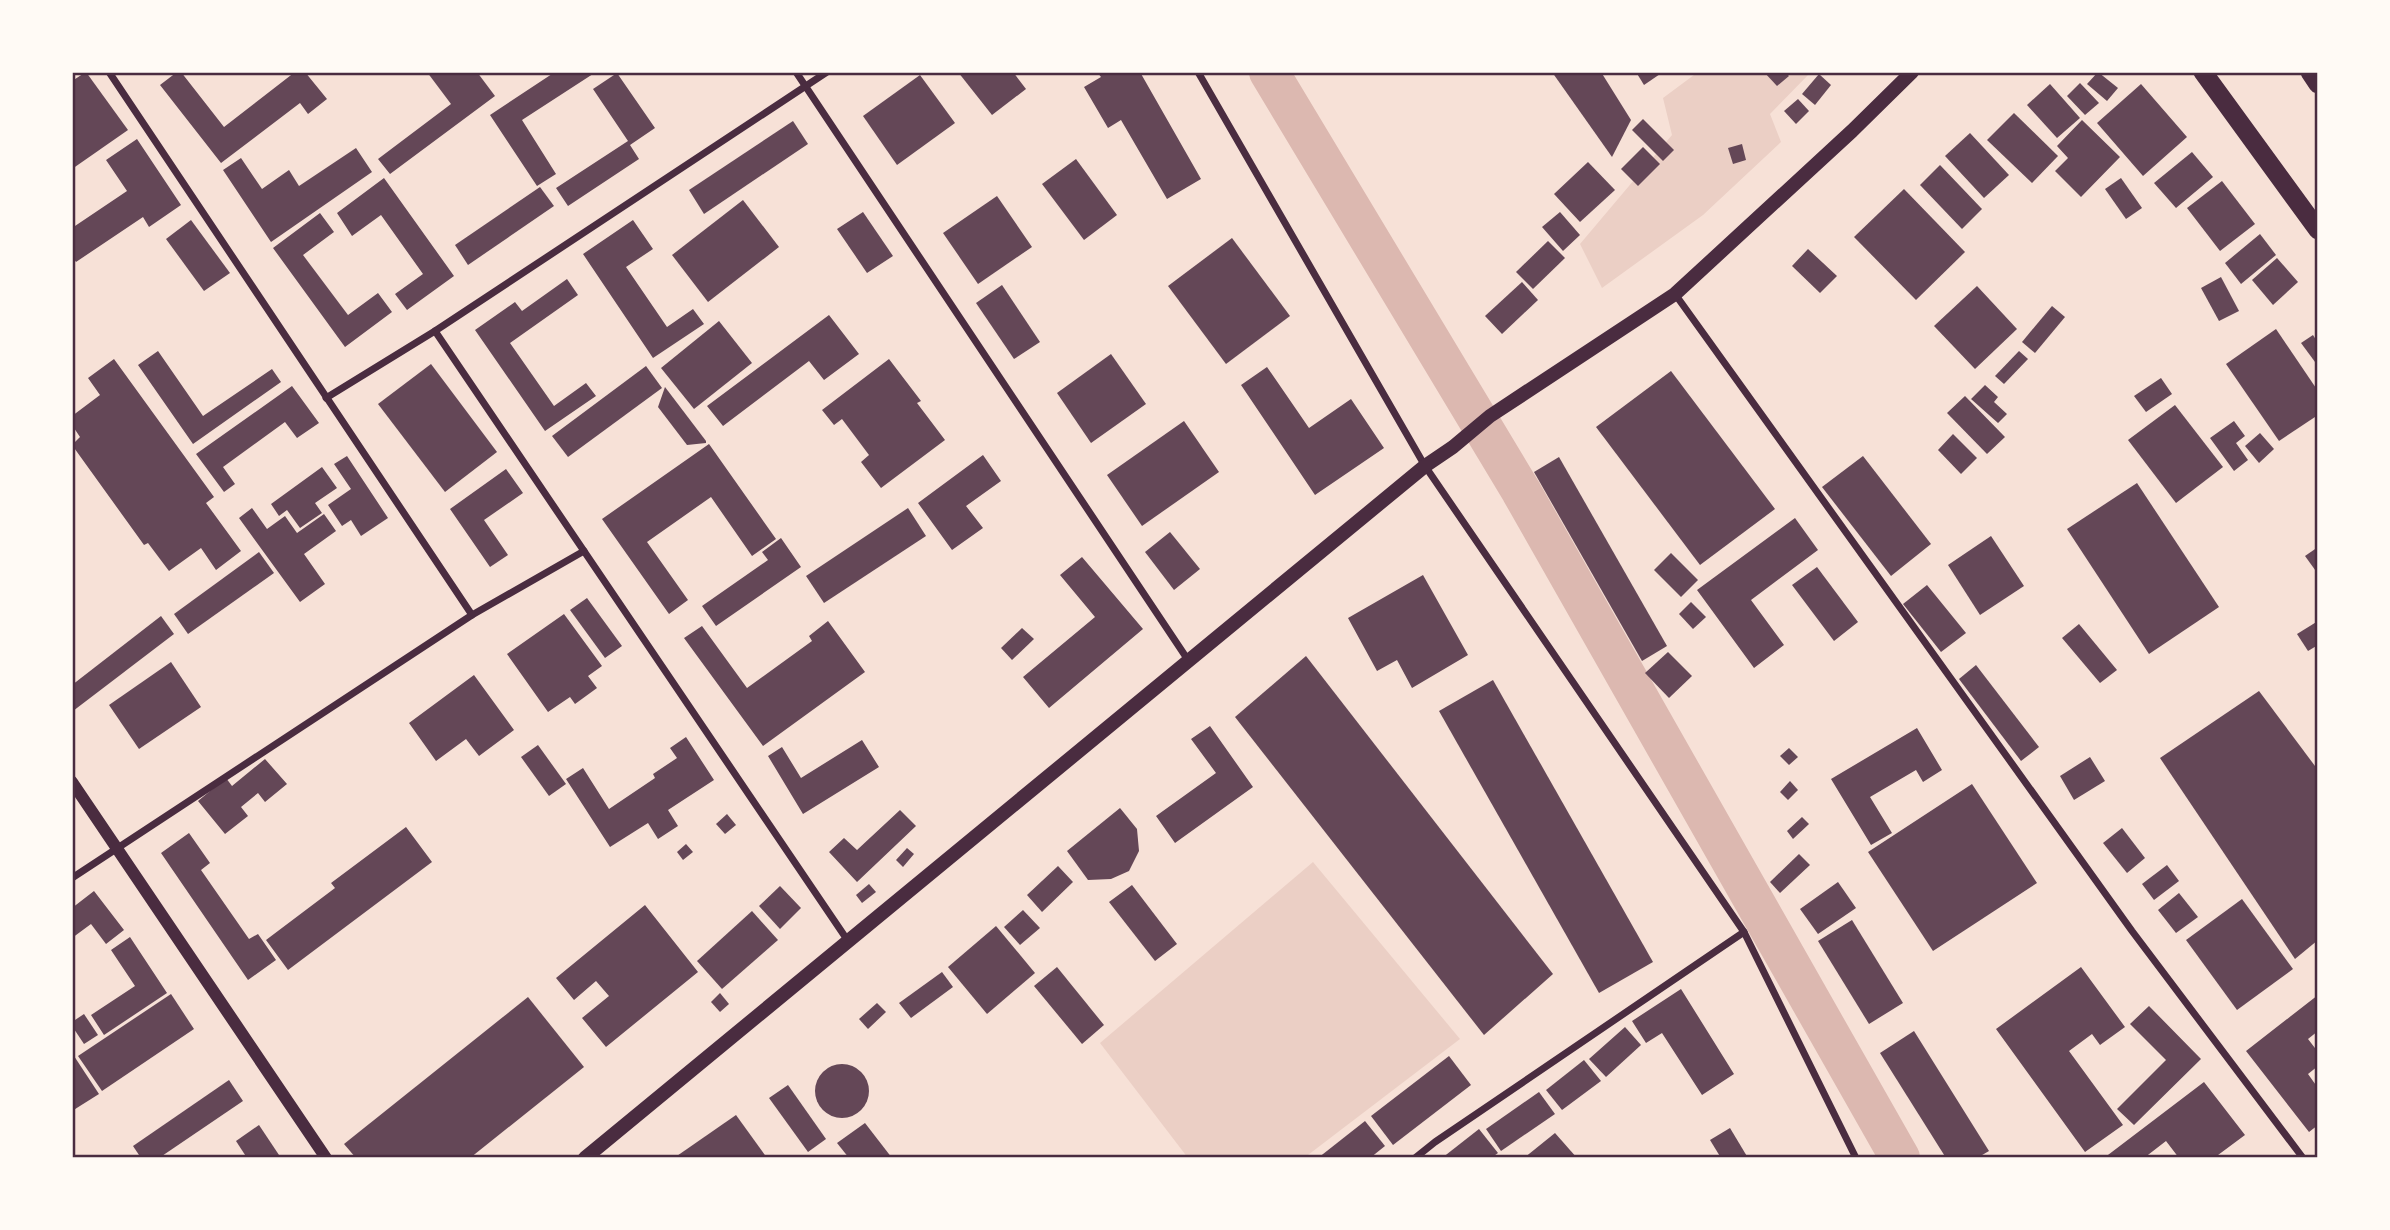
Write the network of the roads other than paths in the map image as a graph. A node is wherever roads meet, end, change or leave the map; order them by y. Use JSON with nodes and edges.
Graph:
{"nodes":[{"id":1,"x":109,"y":72,"type":"edge"},
{"id":2,"x":796,"y":72,"type":"edge"},
{"id":3,"x":827,"y":72,"type":"edge"},
{"id":4,"x":1198,"y":72,"type":"edge"},
{"id":5,"x":1912,"y":72,"type":"edge"},
{"id":6,"x":2203,"y":72,"type":"edge"},
{"id":7,"x":2310,"y":72,"type":"edge"},
{"id":8,"x":2318,"y":83,"type":"edge"},
{"id":9,"x":806,"y":86,"type":"junction"},
{"id":10,"x":2318,"y":230,"type":"edge"},
{"id":11,"x":1675,"y":294,"type":"junction"},
{"id":12,"x":435,"y":331,"type":"junction"},
{"id":13,"x":326,"y":398,"type":"junction"},
{"id":14,"x":1425,"y":466,"type":"junction"},
{"id":15,"x":584,"y":551,"type":"junction"},
{"id":16,"x":472,"y":615,"type":"junction"},
{"id":17,"x":1188,"y":660,"type":"junction"},
{"id":18,"x":72,"y":782,"type":"edge"},
{"id":19,"x":117,"y":848,"type":"junction"},
{"id":20,"x":72,"y":878,"type":"edge"},
{"id":21,"x":1744,"y":932,"type":"junction"},
{"id":22,"x":849,"y":942,"type":"junction"},
{"id":23,"x":326,"y":1158,"type":"edge"},
{"id":24,"x":585,"y":1158,"type":"edge"},
{"id":25,"x":1415,"y":1158,"type":"edge"},
{"id":26,"x":1856,"y":1158,"type":"edge"},
{"id":27,"x":2303,"y":1158,"type":"edge"}],
"edges":[{"from":1,"to":13,"type":"street"},
{"from":2,"to":9,"type":"street"},
{"from":3,"to":9,"type":"street"},
{"from":4,"to":14,"type":"street"},
{"from":5,"to":11,"type":"main road"},
{"from":6,"to":10,"type":"highway"},
{"from":7,"to":8,"type":"highway"},
{"from":9,"to":12,"type":"street"},
{"from":9,"to":17,"type":"street"},
{"from":11,"to":14,"type":"main road"},
{"from":11,"to":27,"type":"street"},
{"from":12,"to":13,"type":"street"},
{"from":12,"to":15,"type":"street"},
{"from":13,"to":16,"type":"street"},
{"from":14,"to":17,"type":"main road"},
{"from":14,"to":21,"type":"street"},
{"from":15,"to":16,"type":"street"},
{"from":15,"to":22,"type":"street"},
{"from":16,"to":19,"type":"street"},
{"from":17,"to":22,"type":"main road"},
{"from":18,"to":19,"type":"street"},
{"from":19,"to":20,"type":"street"},
{"from":19,"to":23,"type":"street"},
{"from":21,"to":25,"type":"street"},
{"from":21,"to":26,"type":"street"},
{"from":22,"to":24,"type":"main road"}]}
